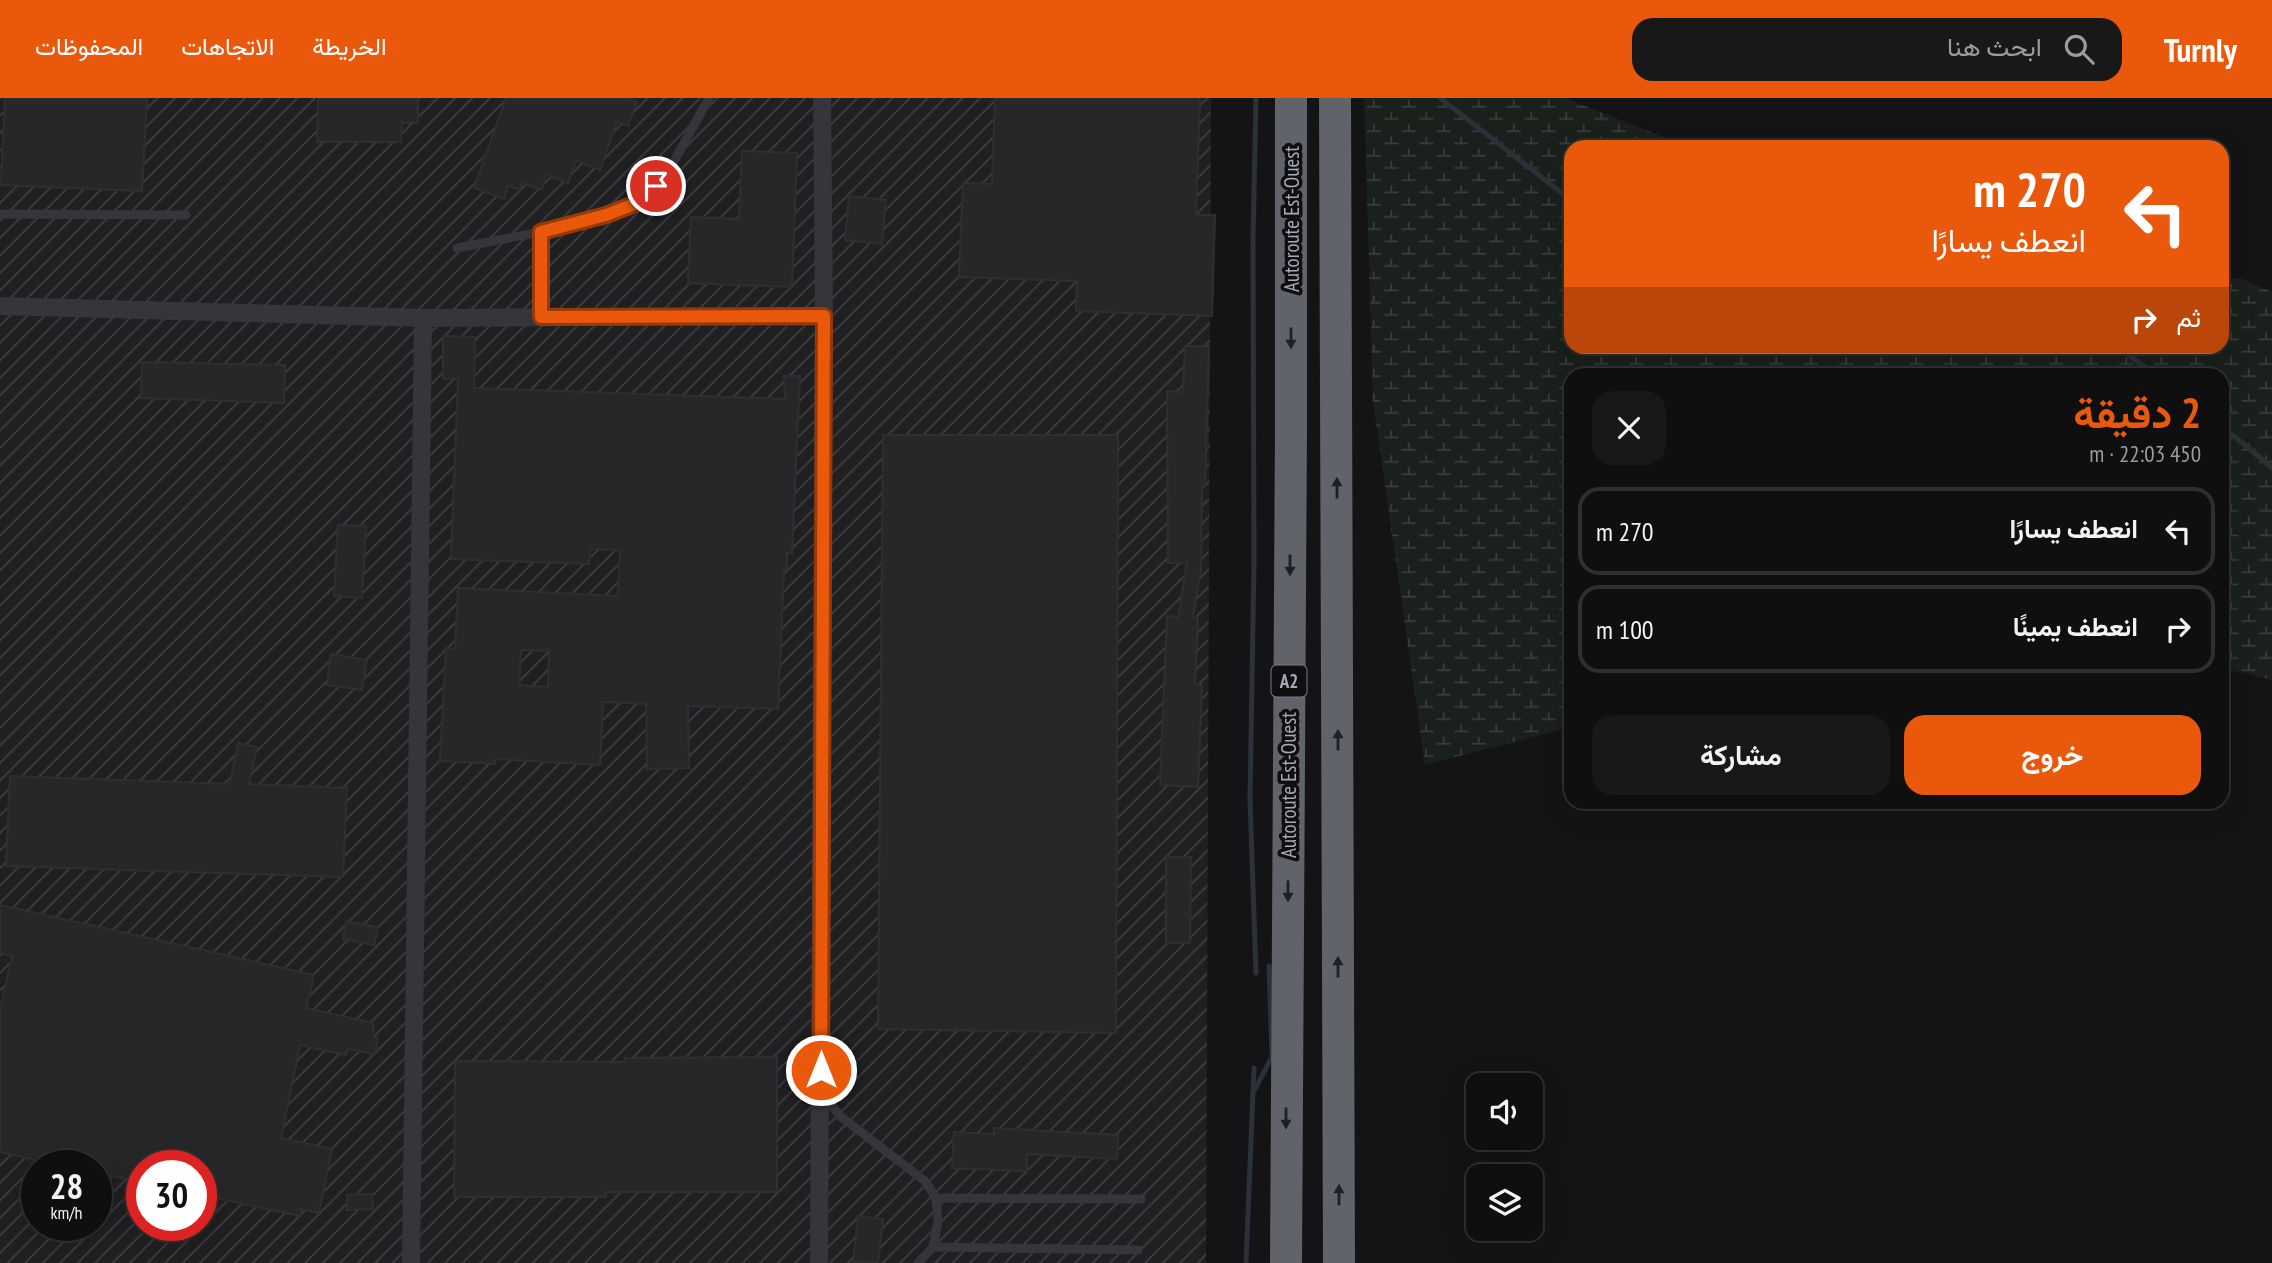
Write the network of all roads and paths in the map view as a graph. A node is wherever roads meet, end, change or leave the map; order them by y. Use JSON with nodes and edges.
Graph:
{"nodes":[{"id":1,"x":709,"y":98,"type":"edge"},
{"id":2,"x":822,"y":98,"type":"edge"},
{"id":3,"x":1290,"y":98,"type":"edge"},
{"id":4,"x":1335,"y":98,"type":"edge"},
{"id":5,"x":0,"y":214,"type":"edge"},
{"id":6,"x":186,"y":215,"type":"dead end"},
{"id":7,"x":541,"y":232,"type":"junction"},
{"id":8,"x":457,"y":248,"type":"dead end"},
{"id":9,"x":0,"y":306,"type":"edge"},
{"id":10,"x":824,"y":316,"type":"junction"},
{"id":11,"x":541,"y":317,"type":"junction"},
{"id":12,"x":424,"y":318,"type":"junction"},
{"id":13,"x":821,"y":1091,"type":"junction"},
{"id":14,"x":936,"y":1198,"type":"junction"},
{"id":15,"x":1141,"y":1199,"type":"dead end"},
{"id":16,"x":933,"y":1247,"type":"junction"},
{"id":17,"x":1138,"y":1251,"type":"dead end"},
{"id":18,"x":411,"y":1263,"type":"edge"},
{"id":19,"x":819,"y":1263,"type":"edge"},
{"id":20,"x":918,"y":1263,"type":"edge"},
{"id":21,"x":1286,"y":1263,"type":"edge"},
{"id":22,"x":1339,"y":1263,"type":"edge"}],
"edges":[{"from":1,"to":7,"type":"lane"},
{"from":2,"to":10,"type":"street"},
{"from":3,"to":21,"type":"highway","name":"Autoroute Est-Ouest","number":"A2","one_way":true},
{"from":22,"to":4,"type":"highway","number":"A2","one_way":true},
{"from":5,"to":6,"type":"lane"},
{"from":7,"to":8,"type":"lane"},
{"from":7,"to":11,"type":"lane"},
{"from":9,"to":12,"type":"street"},
{"from":10,"to":11,"type":"street"},
{"from":10,"to":13,"type":"street"},
{"from":11,"to":12,"type":"street"},
{"from":12,"to":18,"type":"street"},
{"from":13,"to":14,"type":"lane"},
{"from":13,"to":19,"type":"street"},
{"from":14,"to":15,"type":"lane"},
{"from":14,"to":16,"type":"lane"},
{"from":16,"to":17,"type":"lane"},
{"from":16,"to":20,"type":"lane"}]}
